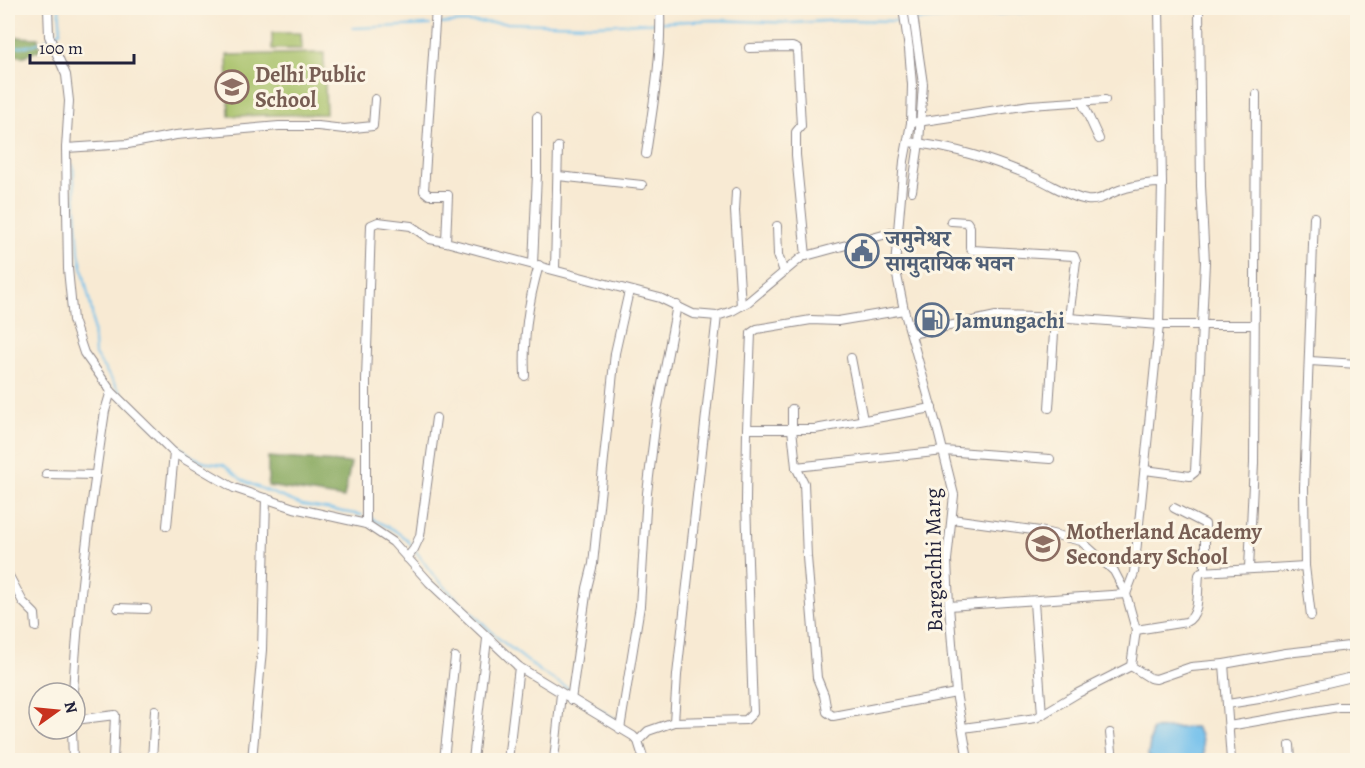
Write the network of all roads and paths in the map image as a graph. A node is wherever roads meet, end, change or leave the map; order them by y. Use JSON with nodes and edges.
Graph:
{"nodes":[{"id":1,"x":48,"y":8,"type":"edge"},
{"id":2,"x":435,"y":8,"type":"edge"},
{"id":3,"x":903,"y":8,"type":"edge"},
{"id":4,"x":912,"y":8,"type":"edge"},
{"id":5,"x":1159,"y":8,"type":"edge"},
{"id":6,"x":1199,"y":10,"type":"dead end"},
{"id":7,"x":660,"y":12,"type":"edge"},
{"id":8,"x":749,"y":48,"type":"dead end"},
{"id":9,"x":1256,"y":94,"type":"dead end"},
{"id":10,"x":375,"y":99,"type":"dead end"},
{"id":11,"x":1105,"y":100,"type":"dead end"},
{"id":12,"x":1082,"y":102,"type":"junction"},
{"id":13,"x":537,"y":117,"type":"dead end"},
{"id":14,"x":921,"y":122,"type":"junction"},
{"id":15,"x":911,"y":123,"type":"junction"},
{"id":16,"x":1099,"y":139,"type":"dead end"},
{"id":17,"x":908,"y":142,"type":"junction"},
{"id":18,"x":919,"y":143,"type":"junction"},
{"id":19,"x":558,"y":147,"type":"dead end"},
{"id":20,"x":66,"y":148,"type":"junction"},
{"id":21,"x":646,"y":154,"type":"dead end"},
{"id":22,"x":558,"y":176,"type":"junction"},
{"id":23,"x":1162,"y":183,"type":"junction"},
{"id":24,"x":642,"y":185,"type":"dead end"},
{"id":25,"x":912,"y":191,"type":"dead end"},
{"id":26,"x":736,"y":192,"type":"dead end"},
{"id":27,"x":1314,"y":217,"type":"dead end"},
{"id":28,"x":951,"y":222,"type":"dead end"},
{"id":29,"x":777,"y":226,"type":"dead end"},
{"id":30,"x":898,"y":231,"type":"junction"},
{"id":31,"x":446,"y":242,"type":"junction"},
{"id":32,"x":806,"y":256,"type":"junction"},
{"id":33,"x":536,"y":264,"type":"junction"},
{"id":34,"x":555,"y":269,"type":"junction"},
{"id":35,"x":784,"y":272,"type":"junction"},
{"id":36,"x":629,"y":291,"type":"junction"},
{"id":37,"x":676,"y":305,"type":"junction"},
{"id":38,"x":741,"y":306,"type":"junction"},
{"id":39,"x":904,"y":310,"type":"junction"},
{"id":40,"x":717,"y":316,"type":"junction"},
{"id":41,"x":1055,"y":318,"type":"junction"},
{"id":42,"x":1069,"y":318,"type":"junction"},
{"id":43,"x":1159,"y":325,"type":"junction"},
{"id":44,"x":1254,"y":325,"type":"junction"},
{"id":45,"x":1202,"y":326,"type":"junction"},
{"id":46,"x":911,"y":334,"type":"junction"},
{"id":47,"x":851,"y":358,"type":"dead end"},
{"id":48,"x":1310,"y":361,"type":"junction"},
{"id":49,"x":1358,"y":364,"type":"edge"},
{"id":50,"x":525,"y":376,"type":"dead end"},
{"id":51,"x":111,"y":391,"type":"junction"},
{"id":52,"x":932,"y":408,"type":"junction"},
{"id":53,"x":1049,"y":408,"type":"dead end"},
{"id":54,"x":792,"y":409,"type":"dead end"},
{"id":55,"x":436,"y":418,"type":"dead end"},
{"id":56,"x":863,"y":420,"type":"junction"},
{"id":57,"x":747,"y":429,"type":"junction"},
{"id":58,"x":792,"y":429,"type":"junction"},
{"id":59,"x":944,"y":451,"type":"junction"},
{"id":60,"x":174,"y":453,"type":"junction"},
{"id":61,"x":1050,"y":459,"type":"dead end"},
{"id":62,"x":796,"y":467,"type":"junction"},
{"id":63,"x":1145,"y":470,"type":"junction"},
{"id":64,"x":46,"y":474,"type":"dead end"},
{"id":65,"x":96,"y":475,"type":"junction"},
{"id":66,"x":266,"y":498,"type":"junction"},
{"id":67,"x":1174,"y":508,"type":"dead end"},
{"id":68,"x":952,"y":519,"type":"junction"},
{"id":69,"x":366,"y":524,"type":"junction"},
{"id":70,"x":167,"y":526,"type":"dead end"},
{"id":71,"x":407,"y":558,"type":"junction"},
{"id":72,"x":1305,"y":566,"type":"junction"},
{"id":73,"x":1249,"y":568,"type":"junction"},
{"id":74,"x":1205,"y":570,"type":"junction"},
{"id":75,"x":8,"y":574,"type":"edge"},
{"id":76,"x":1126,"y":594,"type":"junction"},
{"id":77,"x":1034,"y":602,"type":"junction"},
{"id":78,"x":949,"y":606,"type":"junction"},
{"id":79,"x":118,"y":608,"type":"dead end"},
{"id":80,"x":147,"y":609,"type":"dead end"},
{"id":81,"x":1311,"y":616,"type":"dead end"},
{"id":82,"x":36,"y":627,"type":"dead end"},
{"id":83,"x":1136,"y":630,"type":"junction"},
{"id":84,"x":487,"y":639,"type":"junction"},
{"id":85,"x":1358,"y":645,"type":"edge"},
{"id":86,"x":455,"y":657,"type":"dead end"},
{"id":87,"x":1224,"y":664,"type":"junction"},
{"id":88,"x":1131,"y":666,"type":"junction"},
{"id":89,"x":519,"y":667,"type":"junction"},
{"id":90,"x":1348,"y":678,"type":"dead end"},
{"id":91,"x":74,"y":681,"type":"edge"},
{"id":92,"x":956,"y":693,"type":"junction"},
{"id":93,"x":561,"y":694,"type":"junction"},
{"id":94,"x":571,"y":700,"type":"junction"},
{"id":95,"x":1228,"y":704,"type":"junction"},
{"id":96,"x":1358,"y":707,"type":"edge"},
{"id":97,"x":155,"y":711,"type":"dead end"},
{"id":98,"x":1042,"y":715,"type":"junction"},
{"id":99,"x":87,"y":718,"type":"edge"},
{"id":100,"x":674,"y":722,"type":"junction"},
{"id":101,"x":1229,"y":726,"type":"junction"},
{"id":102,"x":963,"y":728,"type":"junction"},
{"id":103,"x":620,"y":729,"type":"junction"},
{"id":104,"x":1110,"y":733,"type":"dead end"},
{"id":105,"x":72,"y":741,"type":"edge"},
{"id":106,"x":638,"y":741,"type":"junction"},
{"id":107,"x":1290,"y":745,"type":"dead end"},
{"id":108,"x":73,"y":760,"type":"edge"},
{"id":109,"x":113,"y":760,"type":"edge"},
{"id":110,"x":152,"y":760,"type":"edge"},
{"id":111,"x":252,"y":760,"type":"edge"},
{"id":112,"x":444,"y":760,"type":"edge"},
{"id":113,"x":473,"y":760,"type":"edge"},
{"id":114,"x":508,"y":760,"type":"edge"},
{"id":115,"x":554,"y":760,"type":"edge"},
{"id":116,"x":644,"y":760,"type":"edge"},
{"id":117,"x":968,"y":760,"type":"edge"},
{"id":118,"x":1113,"y":760,"type":"edge"},
{"id":119,"x":1231,"y":760,"type":"edge"},
{"id":120,"x":1291,"y":760,"type":"edge"}],
"edges":[{"from":1,"to":20,"type":"street"},
{"from":2,"to":31,"type":"street"},
{"from":3,"to":15,"type":"street","name":"Bargachhi Marg"},
{"from":4,"to":14,"type":"street"},
{"from":5,"to":23,"type":"street"},
{"from":6,"to":45,"type":"street"},
{"from":7,"to":21,"type":"street"},
{"from":8,"to":32,"type":"street"},
{"from":9,"to":44,"type":"street"},
{"from":10,"to":20,"type":"street"},
{"from":11,"to":12,"type":"street"},
{"from":12,"to":14,"type":"street"},
{"from":12,"to":16,"type":"street"},
{"from":13,"to":33,"type":"street"},
{"from":14,"to":15,"type":"street"},
{"from":14,"to":18,"type":"street"},
{"from":15,"to":17,"type":"street","name":"Bargachhi Marg"},
{"from":17,"to":18,"type":"street"},
{"from":17,"to":30,"type":"street","name":"Bargachhi Marg"},
{"from":18,"to":23,"type":"street"},
{"from":18,"to":25,"type":"street"},
{"from":19,"to":22,"type":"street"},
{"from":20,"to":51,"type":"street"},
{"from":22,"to":24,"type":"street"},
{"from":22,"to":34,"type":"street"},
{"from":23,"to":43,"type":"street"},
{"from":26,"to":38,"type":"street"},
{"from":27,"to":48,"type":"street"},
{"from":28,"to":42,"type":"street"},
{"from":29,"to":35,"type":"street"},
{"from":30,"to":32,"type":"street"},
{"from":30,"to":39,"type":"street","name":"Bargachhi Marg"},
{"from":31,"to":33,"type":"street"},
{"from":31,"to":69,"type":"street"},
{"from":32,"to":35,"type":"street"},
{"from":33,"to":34,"type":"street"},
{"from":33,"to":50,"type":"street"},
{"from":34,"to":36,"type":"street"},
{"from":35,"to":38,"type":"street"},
{"from":36,"to":37,"type":"street"},
{"from":36,"to":94,"type":"street"},
{"from":37,"to":40,"type":"street"},
{"from":37,"to":103,"type":"street"},
{"from":38,"to":40,"type":"street"},
{"from":39,"to":46,"type":"street","name":"Bargachhi Marg"},
{"from":39,"to":57,"type":"street"},
{"from":40,"to":100,"type":"street"},
{"from":41,"to":42,"type":"street"},
{"from":41,"to":46,"type":"street"},
{"from":41,"to":53,"type":"street"},
{"from":42,"to":43,"type":"street"},
{"from":43,"to":45,"type":"street"},
{"from":43,"to":63,"type":"street"},
{"from":44,"to":45,"type":"street"},
{"from":44,"to":73,"type":"street"},
{"from":45,"to":63,"type":"street"},
{"from":46,"to":52,"type":"street","name":"Bargachhi Marg"},
{"from":47,"to":56,"type":"street"},
{"from":48,"to":49,"type":"street"},
{"from":48,"to":72,"type":"street"},
{"from":51,"to":60,"type":"street"},
{"from":51,"to":65,"type":"street"},
{"from":52,"to":56,"type":"street"},
{"from":52,"to":59,"type":"street","name":"Bargachhi Marg"},
{"from":54,"to":58,"type":"street"},
{"from":55,"to":71,"type":"street"},
{"from":56,"to":58,"type":"street"},
{"from":57,"to":58,"type":"street"},
{"from":57,"to":100,"type":"street"},
{"from":58,"to":62,"type":"street"},
{"from":59,"to":61,"type":"street"},
{"from":59,"to":62,"type":"street"},
{"from":59,"to":68,"type":"street","name":"Bargachhi Marg"},
{"from":60,"to":66,"type":"street"},
{"from":60,"to":70,"type":"street"},
{"from":62,"to":92,"type":"street"},
{"from":63,"to":76,"type":"street"},
{"from":64,"to":65,"type":"street"},
{"from":65,"to":91,"type":"street"},
{"from":66,"to":69,"type":"street"},
{"from":66,"to":111,"type":"street"},
{"from":67,"to":74,"type":"street"},
{"from":68,"to":76,"type":"street"},
{"from":68,"to":78,"type":"street","name":"Bargachhi Marg"},
{"from":69,"to":71,"type":"street"},
{"from":71,"to":84,"type":"street"},
{"from":72,"to":73,"type":"street"},
{"from":72,"to":81,"type":"street"},
{"from":73,"to":74,"type":"street"},
{"from":74,"to":83,"type":"street"},
{"from":75,"to":82,"type":"street"},
{"from":76,"to":77,"type":"street"},
{"from":76,"to":83,"type":"street"},
{"from":77,"to":78,"type":"street"},
{"from":77,"to":98,"type":"street"},
{"from":78,"to":92,"type":"street","name":"Bargachhi Marg"},
{"from":79,"to":80,"type":"street"},
{"from":83,"to":88,"type":"street"},
{"from":84,"to":89,"type":"street"},
{"from":84,"to":113,"type":"street"},
{"from":85,"to":87,"type":"street"},
{"from":86,"to":112,"type":"street"},
{"from":87,"to":88,"type":"street"},
{"from":87,"to":95,"type":"street"},
{"from":88,"to":98,"type":"street"},
{"from":89,"to":93,"type":"street"},
{"from":89,"to":114,"type":"street"},
{"from":90,"to":95,"type":"street"},
{"from":92,"to":102,"type":"street","name":"Bargachhi Marg"},
{"from":93,"to":94,"type":"street"},
{"from":93,"to":115,"type":"street"},
{"from":94,"to":103,"type":"street"},
{"from":95,"to":101,"type":"street"},
{"from":96,"to":101,"type":"street"},
{"from":97,"to":110,"type":"street"},
{"from":98,"to":102,"type":"street"},
{"from":99,"to":109,"type":"street"},
{"from":100,"to":106,"type":"street"},
{"from":101,"to":119,"type":"street"},
{"from":102,"to":117,"type":"street","name":"Bargachhi Marg"},
{"from":103,"to":106,"type":"street"},
{"from":104,"to":118,"type":"street"},
{"from":105,"to":108,"type":"street"},
{"from":106,"to":116,"type":"street"},
{"from":107,"to":120,"type":"street"}]}
